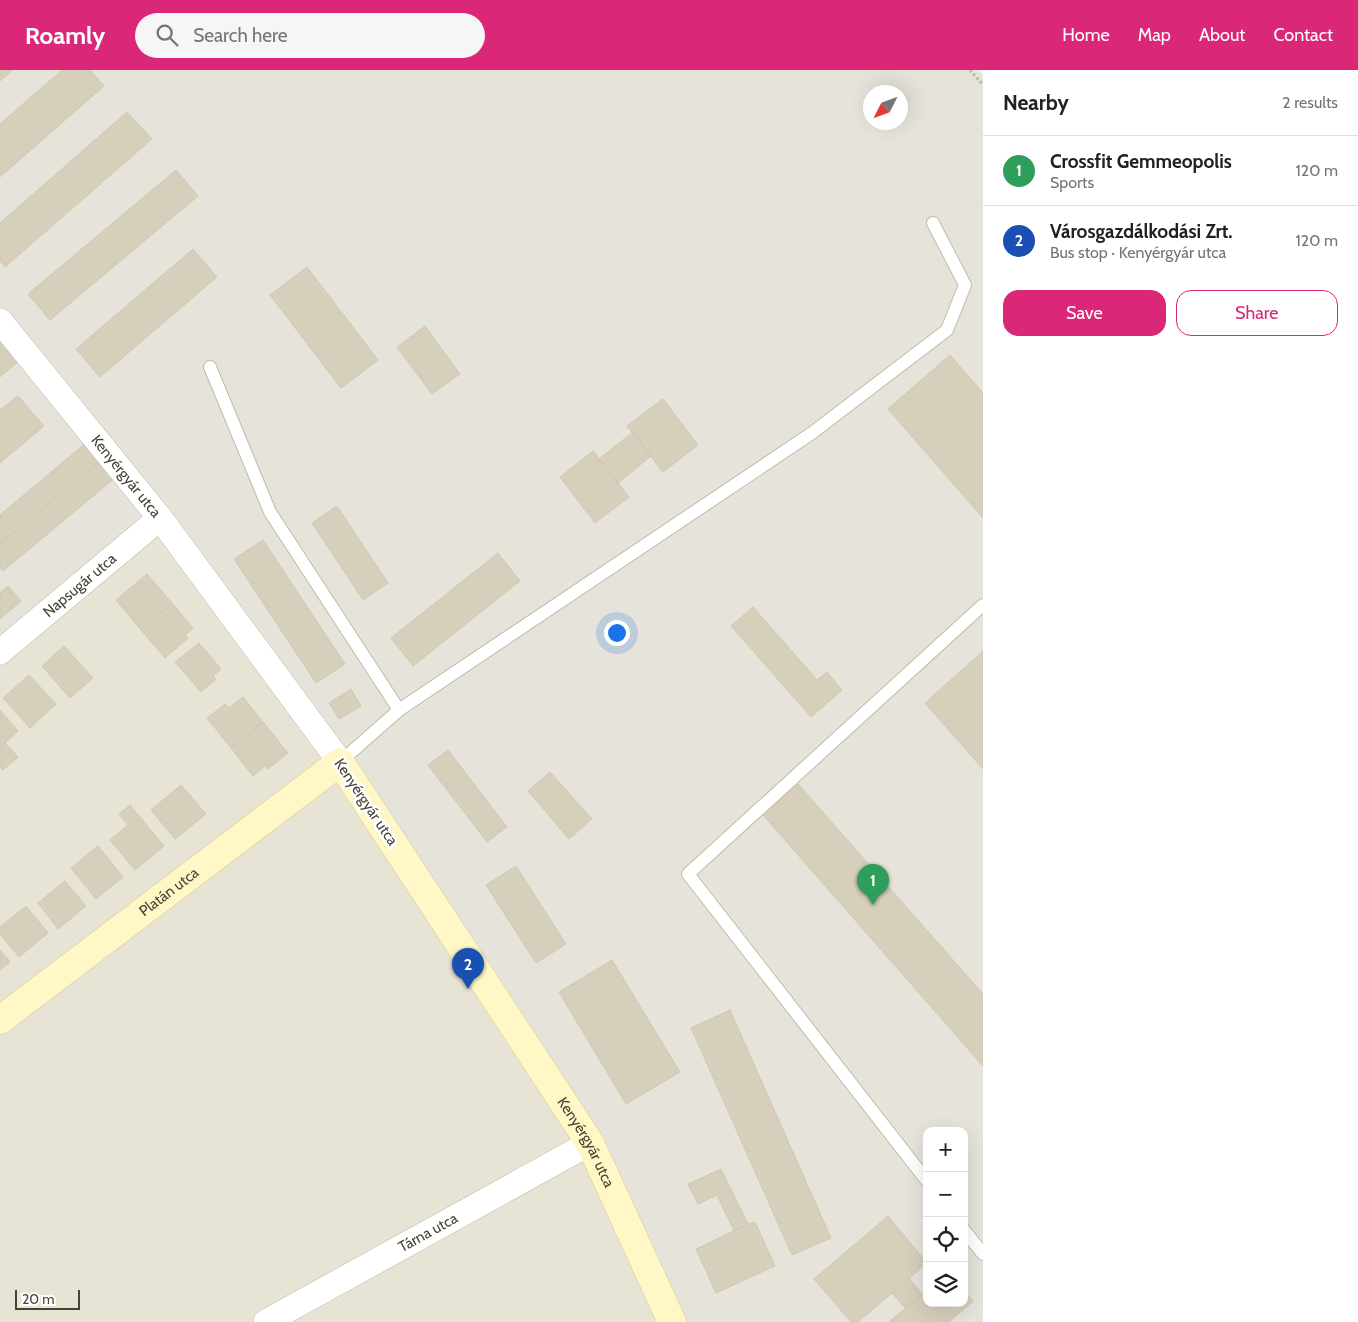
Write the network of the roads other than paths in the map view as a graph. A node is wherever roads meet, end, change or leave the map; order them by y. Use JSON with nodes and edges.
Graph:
{"nodes":[{"id":1,"x":933,"y":223,"type":"dead end"},
{"id":2,"x":0,"y":321,"type":"edge"},
{"id":3,"x":210,"y":367,"type":"dead end"},
{"id":4,"x":160,"y":518,"type":"junction"},
{"id":5,"x":983,"y":605,"type":"edge"},
{"id":6,"x":0,"y":652,"type":"edge"},
{"id":7,"x":399,"y":710,"type":"junction"},
{"id":8,"x":340,"y":762,"type":"junction"},
{"id":9,"x":0,"y":1020,"type":"edge"},
{"id":10,"x":590,"y":1144,"type":"junction"},
{"id":11,"x":923,"y":1176,"type":"edge"},
{"id":12,"x":968,"y":1235,"type":"edge"},
{"id":13,"x":983,"y":1254,"type":"edge"},
{"id":14,"x":266,"y":1322,"type":"edge"},
{"id":15,"x":672,"y":1322,"type":"edge"}],
"edges":[{"from":1,"to":7,"type":"lane"},
{"from":2,"to":4,"type":"street","name":"Kenyérgyár utca"},
{"from":3,"to":7,"type":"lane"},
{"from":4,"to":6,"type":"street","name":"Napsugár utca"},
{"from":4,"to":8,"type":"street","name":"Kenyérgyár utca"},
{"from":5,"to":11,"type":"lane"},
{"from":7,"to":8,"type":"lane"},
{"from":8,"to":9,"type":"street","name":"Platán utca"},
{"from":8,"to":10,"type":"street","name":"Kenyérgyár utca"},
{"from":10,"to":14,"type":"street","name":"Tárna utca"},
{"from":10,"to":15,"type":"street","name":"Kenyérgyár utca"},
{"from":12,"to":13,"type":"lane"}]}
